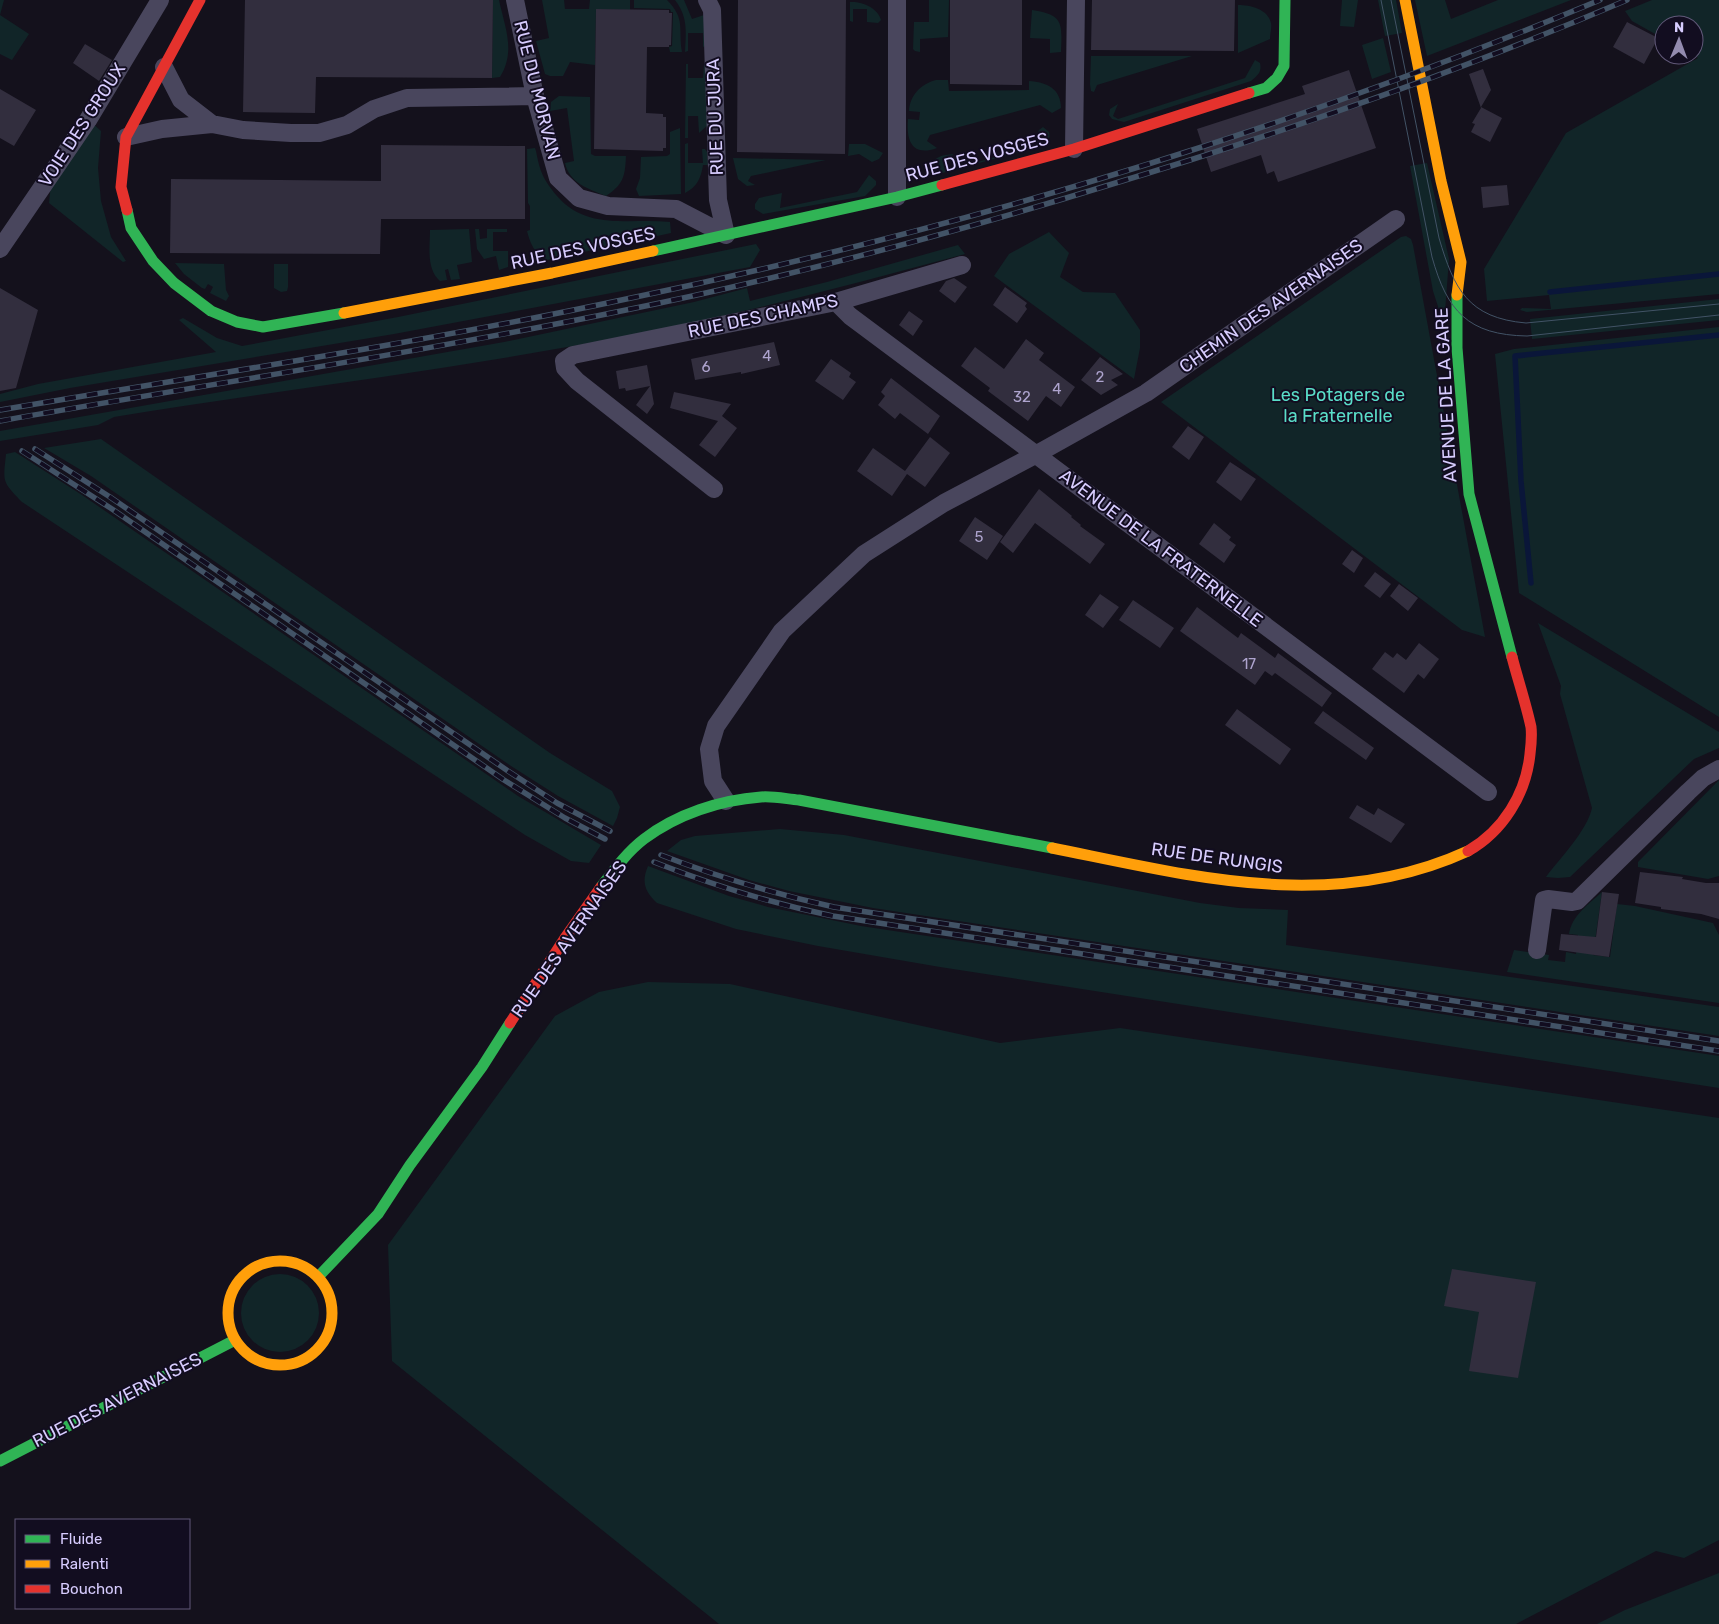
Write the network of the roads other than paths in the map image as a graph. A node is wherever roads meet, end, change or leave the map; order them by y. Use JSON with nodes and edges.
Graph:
{"nodes":[{"id":1,"x":160,"y":0,"type":"edge"},
{"id":2,"x":200,"y":0,"type":"edge"},
{"id":3,"x":515,"y":0,"type":"edge"},
{"id":4,"x":707,"y":0,"type":"edge"},
{"id":5,"x":897,"y":0,"type":"edge"},
{"id":6,"x":1076,"y":0,"type":"edge"},
{"id":7,"x":1284,"y":0,"type":"edge"},
{"id":8,"x":1405,"y":0,"type":"edge"},
{"id":9,"x":164,"y":67,"type":"junction"},
{"id":10,"x":535,"y":96,"type":"junction"},
{"id":11,"x":212,"y":124,"type":"junction"},
{"id":12,"x":126,"y":137,"type":"junction"},
{"id":13,"x":1074,"y":149,"type":"junction"},
{"id":14,"x":897,"y":198,"type":"junction"},
{"id":15,"x":1396,"y":219,"type":"dead end"},
{"id":16,"x":726,"y":235,"type":"junction"},
{"id":17,"x":0,"y":249,"type":"edge"},
{"id":18,"x":962,"y":265,"type":"dead end"},
{"id":19,"x":836,"y":302,"type":"junction"},
{"id":20,"x":1035,"y":455,"type":"junction"},
{"id":21,"x":714,"y":489,"type":"dead end"},
{"id":22,"x":1508,"y":639,"type":"joint"},
{"id":23,"x":1719,"y":769,"type":"edge"},
{"id":24,"x":1488,"y":792,"type":"dead end"},
{"id":25,"x":726,"y":801,"type":"junction"},
{"id":26,"x":1537,"y":950,"type":"dead end"},
{"id":27,"x":318,"y":1277,"type":"junction"},
{"id":28,"x":235,"y":1340,"type":"junction"},
{"id":29,"x":0,"y":1461,"type":"edge"}],
"edges":[{"from":1,"to":17,"type":"street","name":"VOIE DES GROUX"},
{"from":2,"to":9,"type":"main road","name":"RUE DES VOSGES"},
{"from":3,"to":10,"type":"street","name":"RUE DU MORVAN"},
{"from":4,"to":16,"type":"street","name":"RUE DU JURA"},
{"from":5,"to":14,"type":"street"},
{"from":6,"to":13,"type":"street"},
{"from":7,"to":13,"type":"main road","name":"RUE DES VOSGES"},
{"from":8,"to":22,"type":"main road","name":"AVENUE DE LA GARE"},
{"from":9,"to":11,"type":"street"},
{"from":9,"to":12,"type":"main road","name":"RUE DES VOSGES"},
{"from":10,"to":11,"type":"street"},
{"from":10,"to":16,"type":"street","name":"RUE DU MORVAN"},
{"from":11,"to":12,"type":"street"},
{"from":12,"to":16,"type":"main road","name":"RUE DES VOSGES"},
{"from":13,"to":14,"type":"main road","name":"RUE DES VOSGES"},
{"from":14,"to":16,"type":"main road","name":"RUE DES VOSGES"},
{"from":15,"to":20,"type":"street","name":"CHEMIN DES AVERNAISES"},
{"from":18,"to":19,"type":"street","name":"RUE DES CHAMPS"},
{"from":19,"to":20,"type":"street","name":"AVENUE DE LA FRATERNELLE"},
{"from":19,"to":21,"type":"street","name":"RUE DES CHAMPS"},
{"from":20,"to":24,"type":"street","name":"AVENUE DE LA FRATERNELLE"},
{"from":20,"to":25,"type":"street"},
{"from":22,"to":25,"type":"main road","name":"RUE DE RUNGIS"},
{"from":23,"to":26,"type":"street"},
{"from":25,"to":27,"type":"main road","name":"RUE DES AVERNAISES"},
{"from":27,"to":28,"type":"main road"},
{"from":27,"to":28,"type":"main road"},
{"from":28,"to":29,"type":"main road","name":"RUE DES AVERNAISES"}]}
